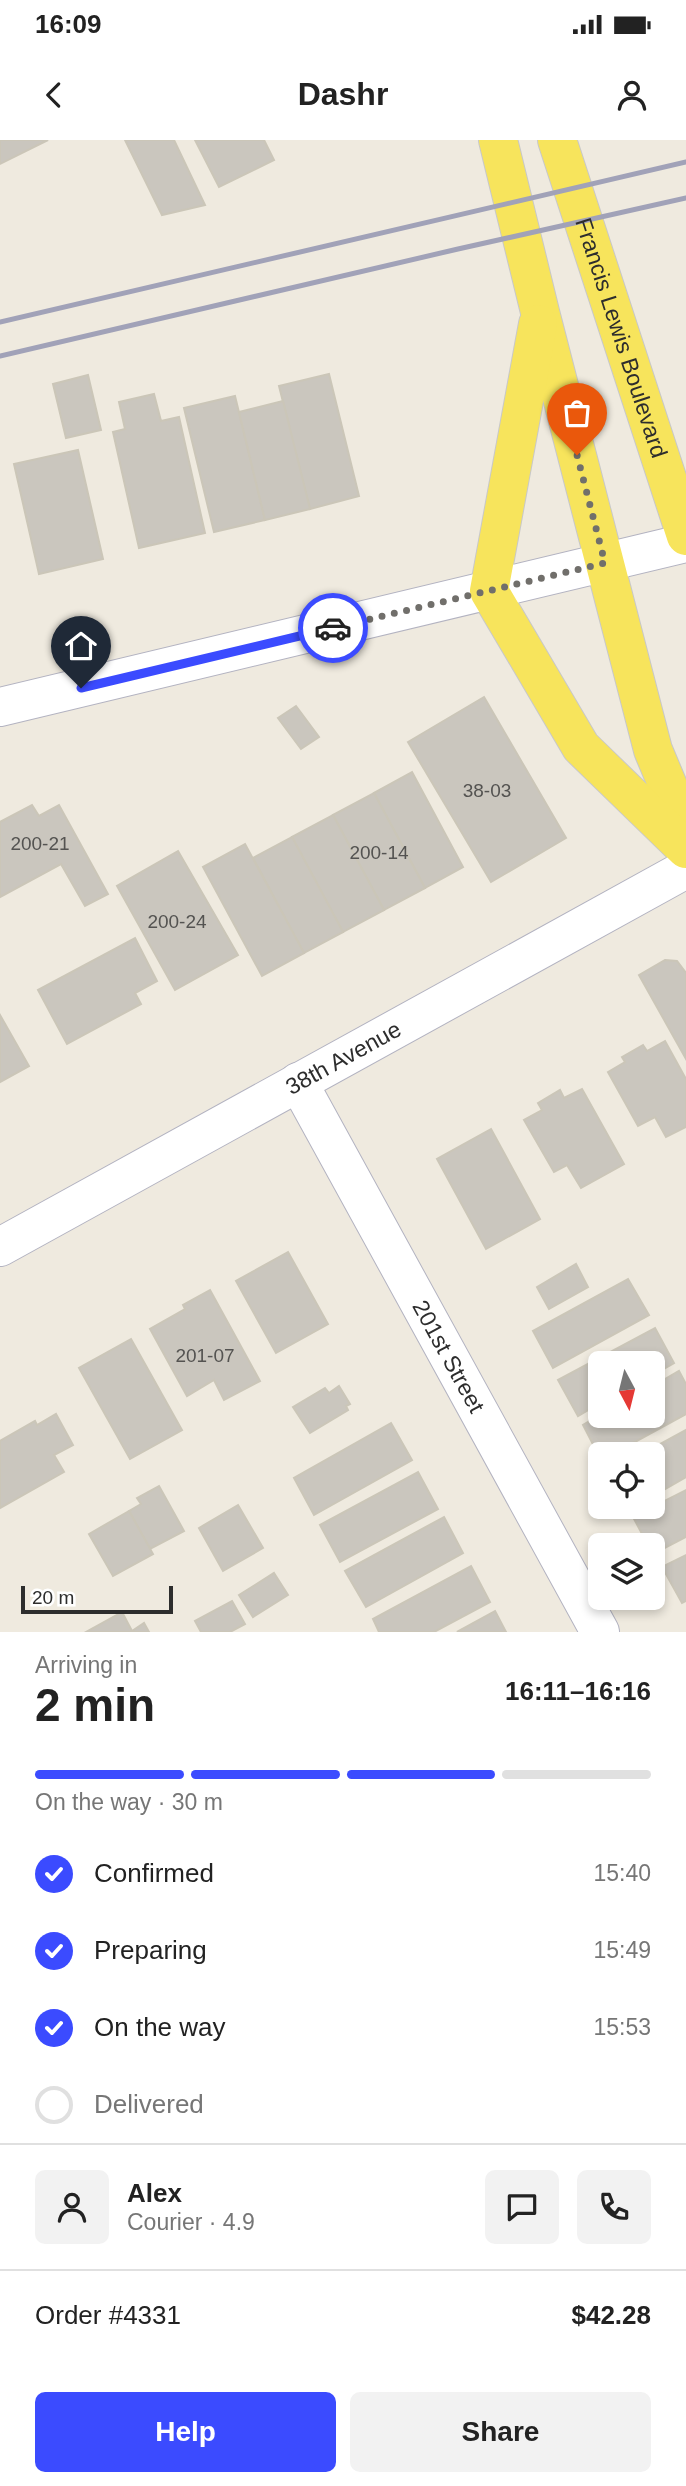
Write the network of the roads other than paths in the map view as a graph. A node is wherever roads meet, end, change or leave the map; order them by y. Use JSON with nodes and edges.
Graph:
{"nodes":[{"id":1,"x":498,"y":140,"type":"edge"},
{"id":2,"x":556,"y":140,"type":"edge"},
{"id":3,"x":540,"y":312,"type":"junction"},
{"id":4,"x":686,"y":536,"type":"edge"},
{"id":5,"x":686,"y":543,"type":"edge"},
{"id":6,"x":605,"y":563,"type":"junction"},
{"id":7,"x":489,"y":591,"type":"junction"},
{"id":8,"x":0,"y":707,"type":"edge"},
{"id":9,"x":686,"y":829,"type":"edge"},
{"id":10,"x":686,"y":849,"type":"edge"},
{"id":11,"x":686,"y":869,"type":"edge"},
{"id":12,"x":298,"y":1082,"type":"junction"},
{"id":13,"x":0,"y":1247,"type":"edge"},
{"id":14,"x":600,"y":1632,"type":"edge"}],
"edges":[{"from":1,"to":3,"type":"main road"},
{"from":2,"to":4,"type":"main road","name":"Francis Lewis Boulevard"},
{"from":3,"to":6,"type":"main road"},
{"from":3,"to":7,"type":"main road"},
{"from":5,"to":6,"type":"street"},
{"from":6,"to":7,"type":"street"},
{"from":6,"to":9,"type":"main road"},
{"from":7,"to":8,"type":"street"},
{"from":7,"to":10,"type":"main road"},
{"from":11,"to":12,"type":"street","name":"38th Avenue"},
{"from":12,"to":13,"type":"street","name":"38th Avenue"},
{"from":12,"to":14,"type":"street","name":"201st Street"}]}
